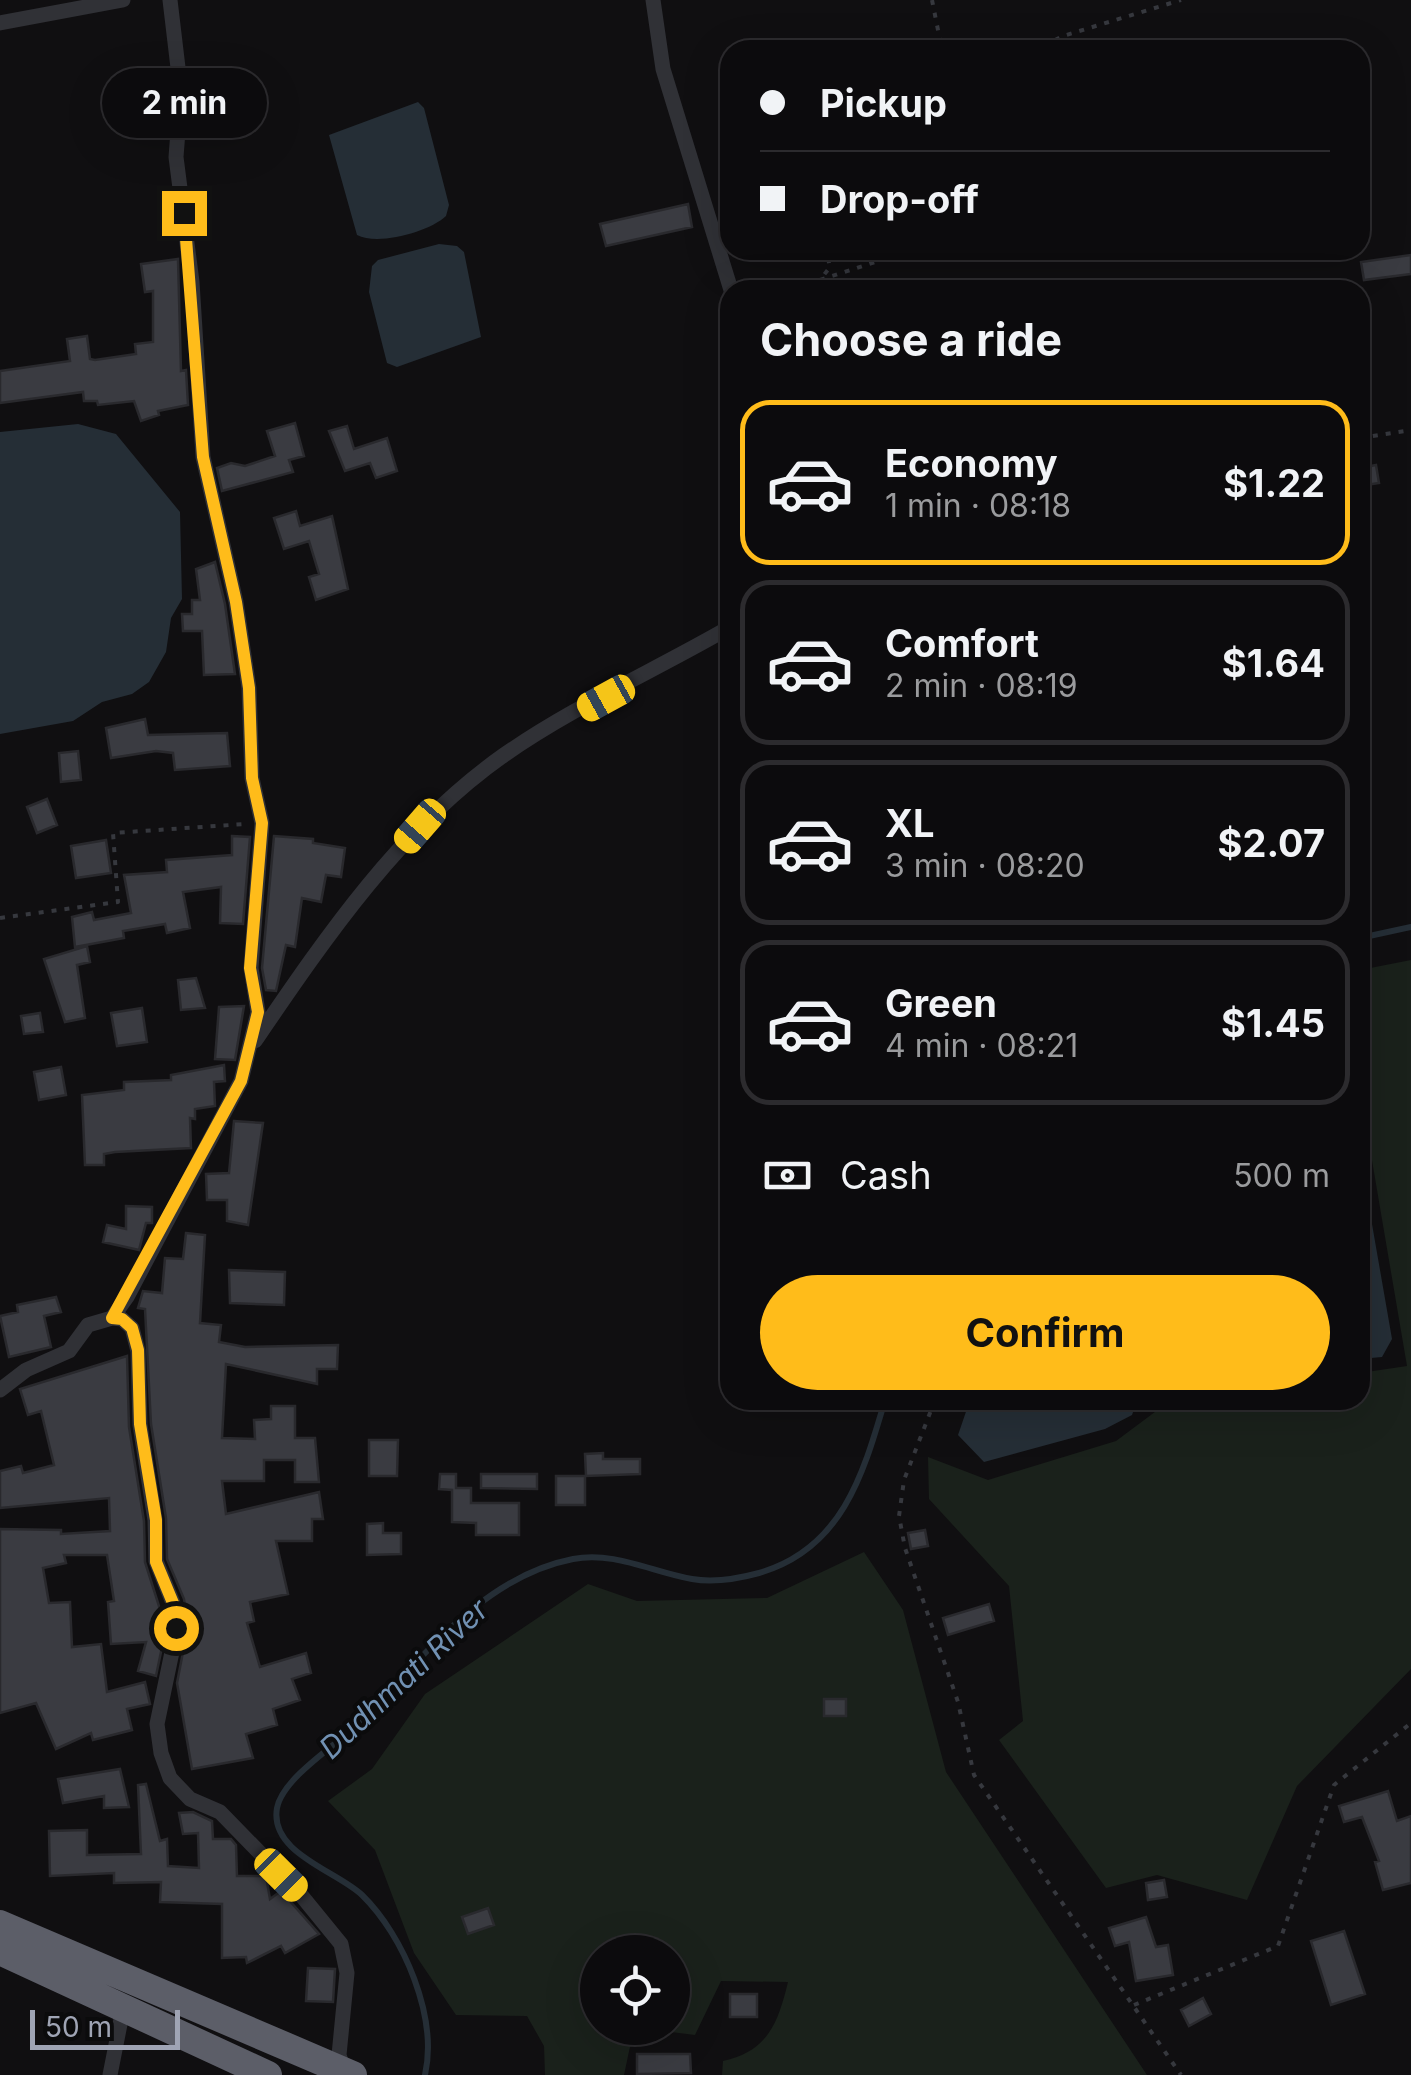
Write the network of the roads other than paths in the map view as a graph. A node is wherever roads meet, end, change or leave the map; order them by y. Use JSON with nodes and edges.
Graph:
{"nodes":[{"id":1,"x":122,"y":0,"type":"edge"},
{"id":2,"x":170,"y":0,"type":"edge"},
{"id":3,"x":652,"y":0,"type":"edge"},
{"id":4,"x":0,"y":23,"type":"edge"},
{"id":5,"x":720,"y":254,"type":"edge"},
{"id":6,"x":720,"y":633,"type":"edge"},
{"id":7,"x":252,"y":1044,"type":"junction"},
{"id":8,"x":112,"y":1318,"type":"junction"},
{"id":9,"x":0,"y":1390,"type":"edge"},
{"id":10,"x":0,"y":1924,"type":"edge"},
{"id":11,"x":0,"y":1951,"type":"edge"},
{"id":12,"x":123,"y":2010,"type":"junction"},
{"id":13,"x":349,"y":2073,"type":"edge"},
{"id":14,"x":110,"y":2075,"type":"edge"},
{"id":15,"x":268,"y":2075,"type":"edge"}],
"edges":[{"from":1,"to":4,"type":"street"},
{"from":2,"to":7,"type":"street"},
{"from":3,"to":5,"type":"street"},
{"from":6,"to":7,"type":"street"},
{"from":7,"to":8,"type":"street"},
{"from":8,"to":9,"type":"street"},
{"from":8,"to":13,"type":"street"},
{"from":10,"to":13,"type":"highway"},
{"from":11,"to":12,"type":"highway"},
{"from":12,"to":14,"type":"street"},
{"from":12,"to":15,"type":"highway"}]}
